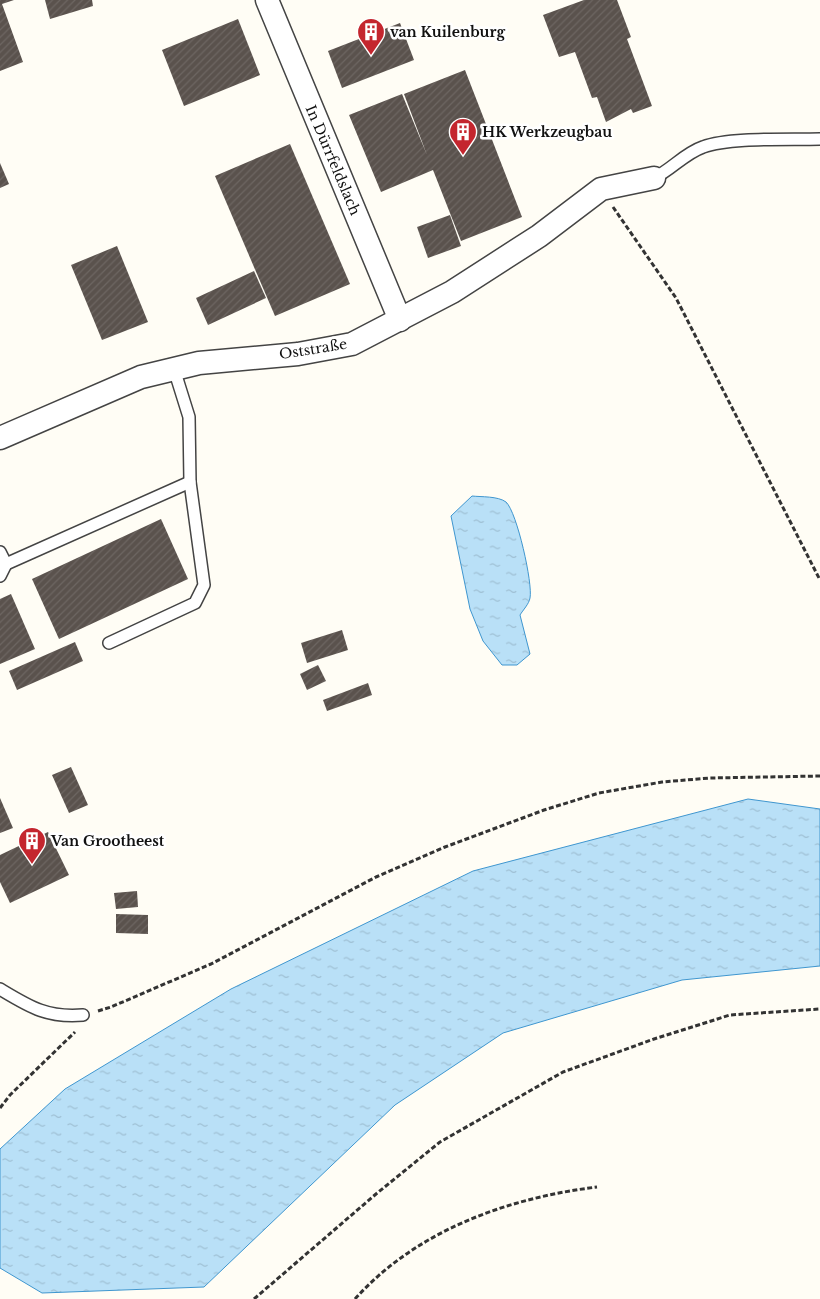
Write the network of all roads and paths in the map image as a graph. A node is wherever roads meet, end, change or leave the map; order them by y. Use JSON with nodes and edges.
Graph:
{"nodes":[{"id":1,"x":267,"y":0,"type":"edge"},
{"id":2,"x":820,"y":139,"type":"edge"},
{"id":3,"x":654,"y":178,"type":"joint"},
{"id":4,"x":600,"y":189,"type":"junction"},
{"id":5,"x":400,"y":320,"type":"junction"},
{"id":6,"x":174,"y":369,"type":"junction"},
{"id":7,"x":0,"y":438,"type":"edge"},
{"id":8,"x":190,"y":482,"type":"junction"},
{"id":9,"x":0,"y":552,"type":"edge"},
{"id":10,"x":6,"y":564,"type":"junction"},
{"id":11,"x":0,"y":576,"type":"edge"},
{"id":12,"x":820,"y":580,"type":"edge"},
{"id":13,"x":109,"y":643,"type":"dead end"},
{"id":14,"x":820,"y":776,"type":"edge"},
{"id":15,"x":0,"y":989,"type":"edge"},
{"id":16,"x":820,"y":1009,"type":"edge"},
{"id":17,"x":83,"y":1015,"type":"junction"},
{"id":18,"x":0,"y":1108,"type":"edge"},
{"id":19,"x":597,"y":1187,"type":"dead end"},
{"id":20,"x":254,"y":1299,"type":"edge"},
{"id":21,"x":355,"y":1299,"type":"edge"}],
"edges":[{"from":1,"to":5,"type":"street","name":"In Dürrfeldslach"},
{"from":2,"to":3,"type":"lane"},
{"from":3,"to":4,"type":"street","name":"Oststraße"},
{"from":4,"to":5,"type":"street","name":"Oststraße"},
{"from":4,"to":12,"type":"path"},
{"from":5,"to":6,"type":"street","name":"Oststraße"},
{"from":6,"to":7,"type":"street","name":"Oststraße"},
{"from":6,"to":8,"type":"lane"},
{"from":8,"to":10,"type":"lane"},
{"from":8,"to":13,"type":"lane"},
{"from":9,"to":10,"type":"lane"},
{"from":10,"to":11,"type":"lane"},
{"from":14,"to":17,"type":"path"},
{"from":15,"to":17,"type":"lane"},
{"from":16,"to":20,"type":"path"},
{"from":17,"to":18,"type":"path"},
{"from":19,"to":21,"type":"path"}]}
